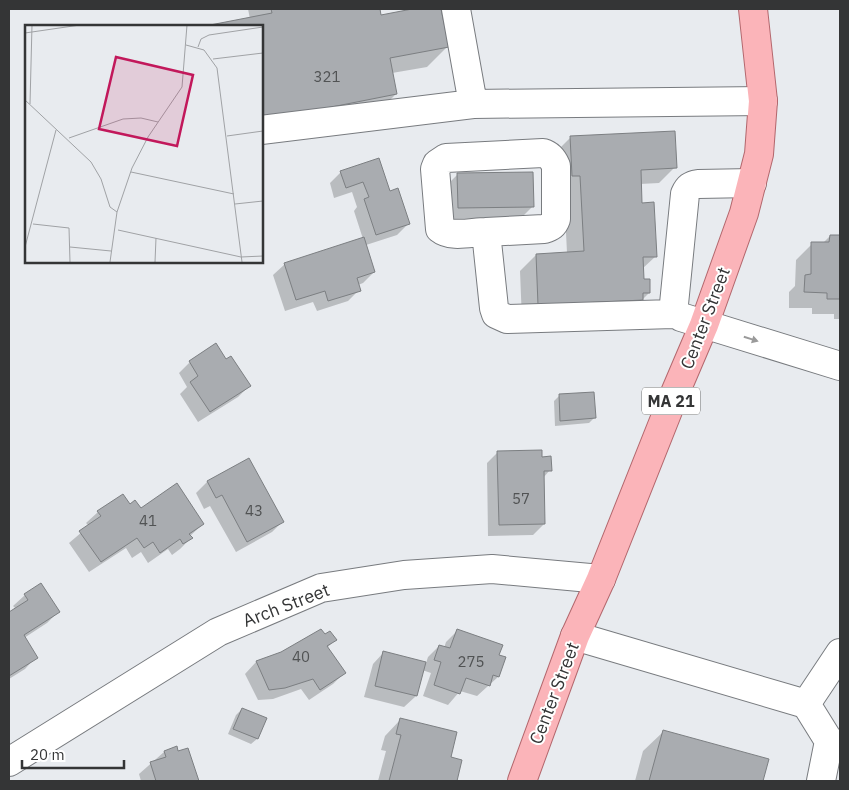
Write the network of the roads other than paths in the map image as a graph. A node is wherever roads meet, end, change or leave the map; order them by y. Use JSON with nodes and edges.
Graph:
{"nodes":[{"id":1,"x":456,"y":9,"type":"edge"},
{"id":2,"x":753,"y":9,"type":"edge"},
{"id":3,"x":763,"y":101,"type":"junction"},
{"id":4,"x":473,"y":104,"type":"junction"},
{"id":5,"x":262,"y":130,"type":"edge"},
{"id":6,"x":752,"y":183,"type":"junction"},
{"id":7,"x":486,"y":232,"type":"junction"},
{"id":8,"x":673,"y":314,"type":"junction"},
{"id":9,"x":704,"y":325,"type":"junction"},
{"id":10,"x":840,"y":366,"type":"edge"},
{"id":11,"x":601,"y":579,"type":"junction"},
{"id":12,"x":575,"y":636,"type":"junction"},
{"id":13,"x":840,"y":653,"type":"edge"},
{"id":14,"x":806,"y":704,"type":"junction"},
{"id":15,"x":835,"y":743,"type":"edge"},
{"id":16,"x":9,"y":762,"type":"edge"},
{"id":17,"x":522,"y":781,"type":"edge"},
{"id":18,"x":821,"y":781,"type":"edge"}],
"edges":[{"from":1,"to":4,"type":"street"},
{"from":2,"to":3,"type":"main road","name":"Center Street","number":"MA 21"},
{"from":3,"to":4,"type":"street"},
{"from":3,"to":6,"type":"main road","name":"Center Street","number":"MA 21"},
{"from":4,"to":5,"type":"street"},
{"from":6,"to":8,"type":"street"},
{"from":6,"to":9,"type":"main road","name":"Center Street","number":"MA 21"},
{"from":7,"to":7,"type":"street"},
{"from":7,"to":8,"type":"street"},
{"from":8,"to":9,"type":"street"},
{"from":9,"to":10,"type":"street","one_way":true},
{"from":9,"to":11,"type":"main road","name":"Center Street","number":"MA 21"},
{"from":11,"to":12,"type":"main road","name":"Center Street","number":"MA 21"},
{"from":11,"to":16,"type":"street","name":"Arch Street"},
{"from":12,"to":14,"type":"street"},
{"from":12,"to":17,"type":"main road","name":"Center Street","number":"MA 21"},
{"from":13,"to":14,"type":"street"},
{"from":14,"to":15,"type":"street"},
{"from":15,"to":18,"type":"street"}]}
